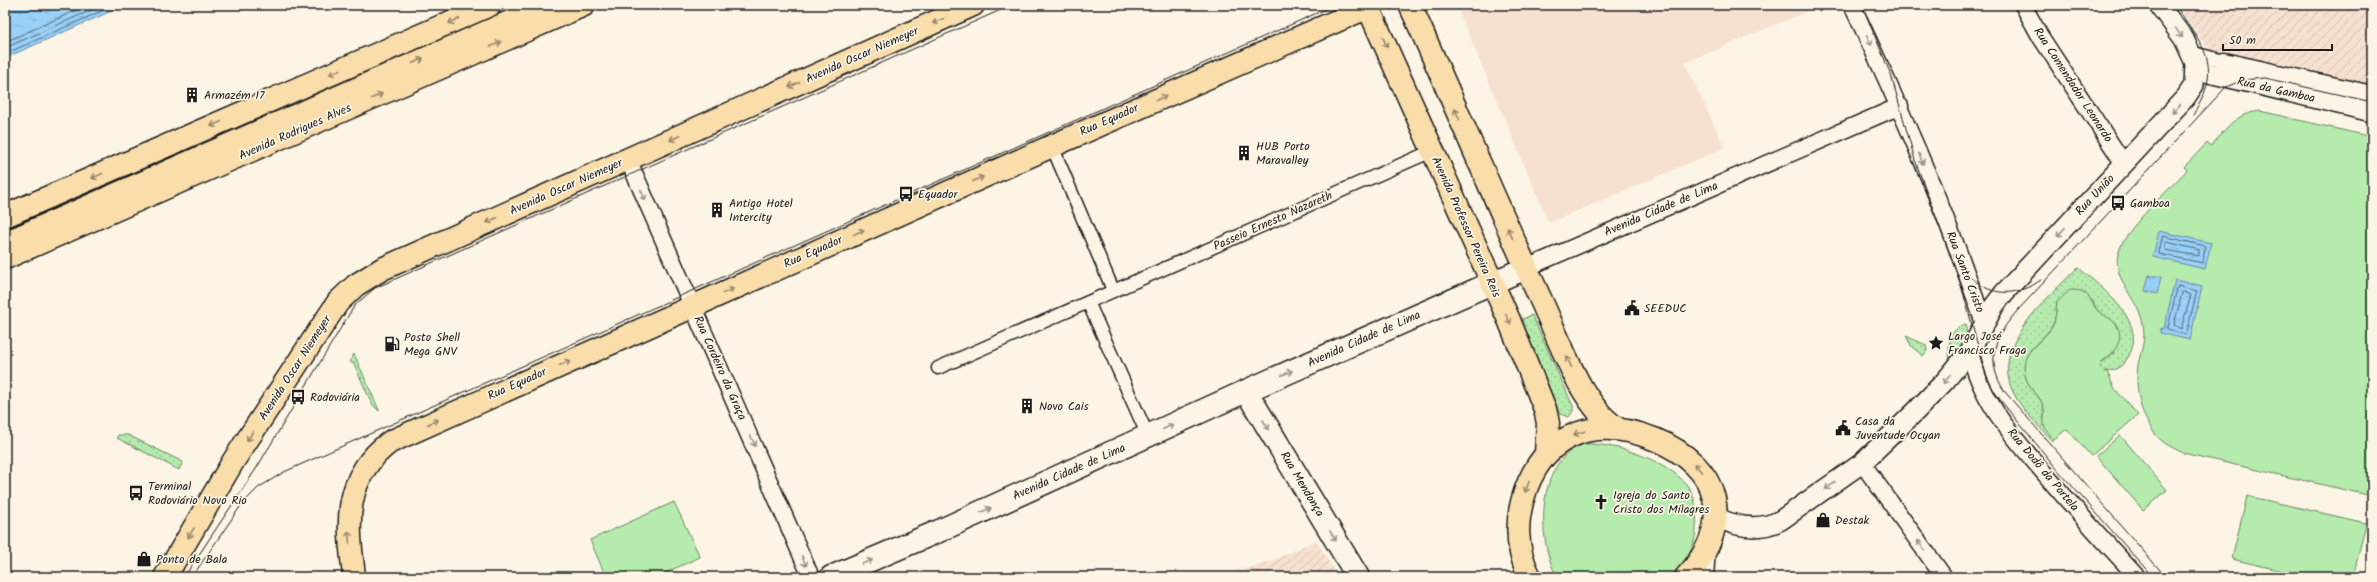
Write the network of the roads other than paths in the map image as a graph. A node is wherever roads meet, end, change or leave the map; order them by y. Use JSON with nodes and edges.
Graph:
{"nodes":[{"id":1,"x":490,"y":5,"type":"edge"},
{"id":2,"x":548,"y":5,"type":"edge"},
{"id":3,"x":584,"y":5,"type":"edge"},
{"id":4,"x":973,"y":5,"type":"edge"},
{"id":5,"x":1410,"y":5,"type":"edge"},
{"id":6,"x":1852,"y":5,"type":"edge"},
{"id":7,"x":2023,"y":5,"type":"edge"},
{"id":8,"x":2159,"y":5,"type":"edge"},
{"id":9,"x":1370,"y":6,"type":"edge"},
{"id":10,"x":2193,"y":57,"type":"junction"},
{"id":11,"x":2224,"y":61,"type":"joint"},
{"id":12,"x":356,"y":87,"type":"junction"},
{"id":13,"x":2193,"y":87,"type":"junction"},
{"id":14,"x":2372,"y":94,"type":"edge"},
{"id":15,"x":1900,"y":106,"type":"junction"},
{"id":16,"x":2372,"y":112,"type":"edge"},
{"id":17,"x":2372,"y":123,"type":"edge"},
{"id":18,"x":1052,"y":146,"type":"junction"},
{"id":19,"x":1432,"y":151,"type":"junction"},
{"id":20,"x":628,"y":159,"type":"junction"},
{"id":21,"x":2124,"y":164,"type":"junction"},
{"id":22,"x":5,"y":216,"type":"edge"},
{"id":23,"x":5,"y":243,"type":"edge"},
{"id":24,"x":5,"y":258,"type":"edge"},
{"id":25,"x":1526,"y":268,"type":"junction"},
{"id":26,"x":1492,"y":284,"type":"junction"},
{"id":27,"x":1113,"y":290,"type":"junction"},
{"id":28,"x":1088,"y":302,"type":"junction"},
{"id":29,"x":692,"y":306,"type":"junction"},
{"id":30,"x":1984,"y":324,"type":"junction"},
{"id":31,"x":1970,"y":351,"type":"junction"},
{"id":32,"x":938,"y":368,"type":"dead end"},
{"id":33,"x":1246,"y":391,"type":"junction"},
{"id":34,"x":1617,"y":428,"type":"junction"},
{"id":35,"x":1148,"y":436,"type":"junction"},
{"id":36,"x":1546,"y":453,"type":"junction"},
{"id":37,"x":1862,"y":463,"type":"junction"},
{"id":38,"x":1716,"y":517,"type":"junction"},
{"id":39,"x":1694,"y":575,"type":"edge"},
{"id":40,"x":354,"y":576,"type":"edge"},
{"id":41,"x":165,"y":577,"type":"edge"},
{"id":42,"x":811,"y":577,"type":"edge"},
{"id":43,"x":831,"y":577,"type":"edge"},
{"id":44,"x":1358,"y":577,"type":"edge"},
{"id":45,"x":1530,"y":577,"type":"edge"},
{"id":46,"x":1944,"y":577,"type":"edge"},
{"id":47,"x":2137,"y":577,"type":"edge"}],
"edges":[{"from":1,"to":22,"type":"main road","one_way":true},
{"from":12,"to":2,"type":"main road","name":"Avenida Rodrigues Alves","one_way":true},
{"from":24,"to":3,"type":"main road","name":"Avenida Rodrigues Alves","one_way":true},
{"from":4,"to":20,"type":"main road","name":"Avenida Oscar Niemeyer","one_way":true},
{"from":25,"to":5,"type":"main road","one_way":true},
{"from":6,"to":15,"type":"street","name":"Rua Santo Cristo","one_way":true},
{"from":7,"to":21,"type":"street","name":"Rua Comendador Leonardo"},
{"from":8,"to":10,"type":"street","one_way":true},
{"from":18,"to":9,"type":"main road","name":"Rua Equador","one_way":true},
{"from":9,"to":19,"type":"main road","name":"Avenida Professor Pereira Reis","one_way":true},
{"from":10,"to":11,"type":"street","name":"Rua da Gamboa"},
{"from":10,"to":13,"type":"street"},
{"from":10,"to":16,"type":"street","name":"Rua da Gamboa"},
{"from":11,"to":14,"type":"street","name":"Rua da Gamboa"},
{"from":12,"to":23,"type":"main road","name":"Avenida Rodrigues Alves"},
{"from":12,"to":24,"type":"main road"},
{"from":13,"to":17,"type":"street","name":"Rua da Gamboa"},
{"from":13,"to":21,"type":"street","name":"Rua União","one_way":true},
{"from":15,"to":25,"type":"street","name":"Avenida Cidade de Lima"},
{"from":15,"to":30,"type":"street","name":"Rua Santo Cristo","one_way":true},
{"from":18,"to":27,"type":"street"},
{"from":29,"to":18,"type":"main road","name":"Rua Equador","one_way":true},
{"from":19,"to":26,"type":"main road","name":"Avenida Professor Pereira Reis"},
{"from":19,"to":27,"type":"street","name":"Passeio Ernesto Nazareth"},
{"from":20,"to":29,"type":"street","name":"Rua Cordeiro da Graça","one_way":true},
{"from":20,"to":41,"type":"main road","name":"Avenida Oscar Niemeyer","one_way":true},
{"from":21,"to":30,"type":"street","name":"Rua União","one_way":true},
{"from":25,"to":26,"type":"main road","name":"Avenida Cidade de Lima"},
{"from":34,"to":25,"type":"main road","one_way":true},
{"from":33,"to":26,"type":"main road","name":"Avenida Cidade de Lima","one_way":true},
{"from":26,"to":36,"type":"main road","name":"Avenida Professor Pereira Reis","one_way":true},
{"from":27,"to":28,"type":"street","name":"Passeio Ernesto Nazareth"},
{"from":28,"to":32,"type":"street","name":"Passeio Ernesto Nazareth"},
{"from":28,"to":35,"type":"street"},
{"from":40,"to":29,"type":"main road","name":"Rua Equador","one_way":true},
{"from":29,"to":42,"type":"street","name":"Rua Cordeiro da Graça","one_way":true},
{"from":30,"to":31,"type":"street","name":"Rua Santo Cristo"},
{"from":31,"to":37,"type":"street","name":"Rua Santo Cristo","one_way":true},
{"from":31,"to":47,"type":"street","name":"Rua Dodô da Portela"},
{"from":35,"to":33,"type":"main road","name":"Avenida Cidade de Lima","one_way":true},
{"from":33,"to":44,"type":"main road","name":"Rua Mendonça","one_way":true},
{"from":34,"to":36,"type":"main road","one_way":true},
{"from":38,"to":34,"type":"main road","one_way":true},
{"from":43,"to":35,"type":"main road","name":"Avenida Cidade de Lima","one_way":true},
{"from":36,"to":45,"type":"main road","one_way":true},
{"from":37,"to":38,"type":"street","name":"Rua Santo Cristo","one_way":true},
{"from":46,"to":37,"type":"street","one_way":true},
{"from":38,"to":39,"type":"main road"}]}
